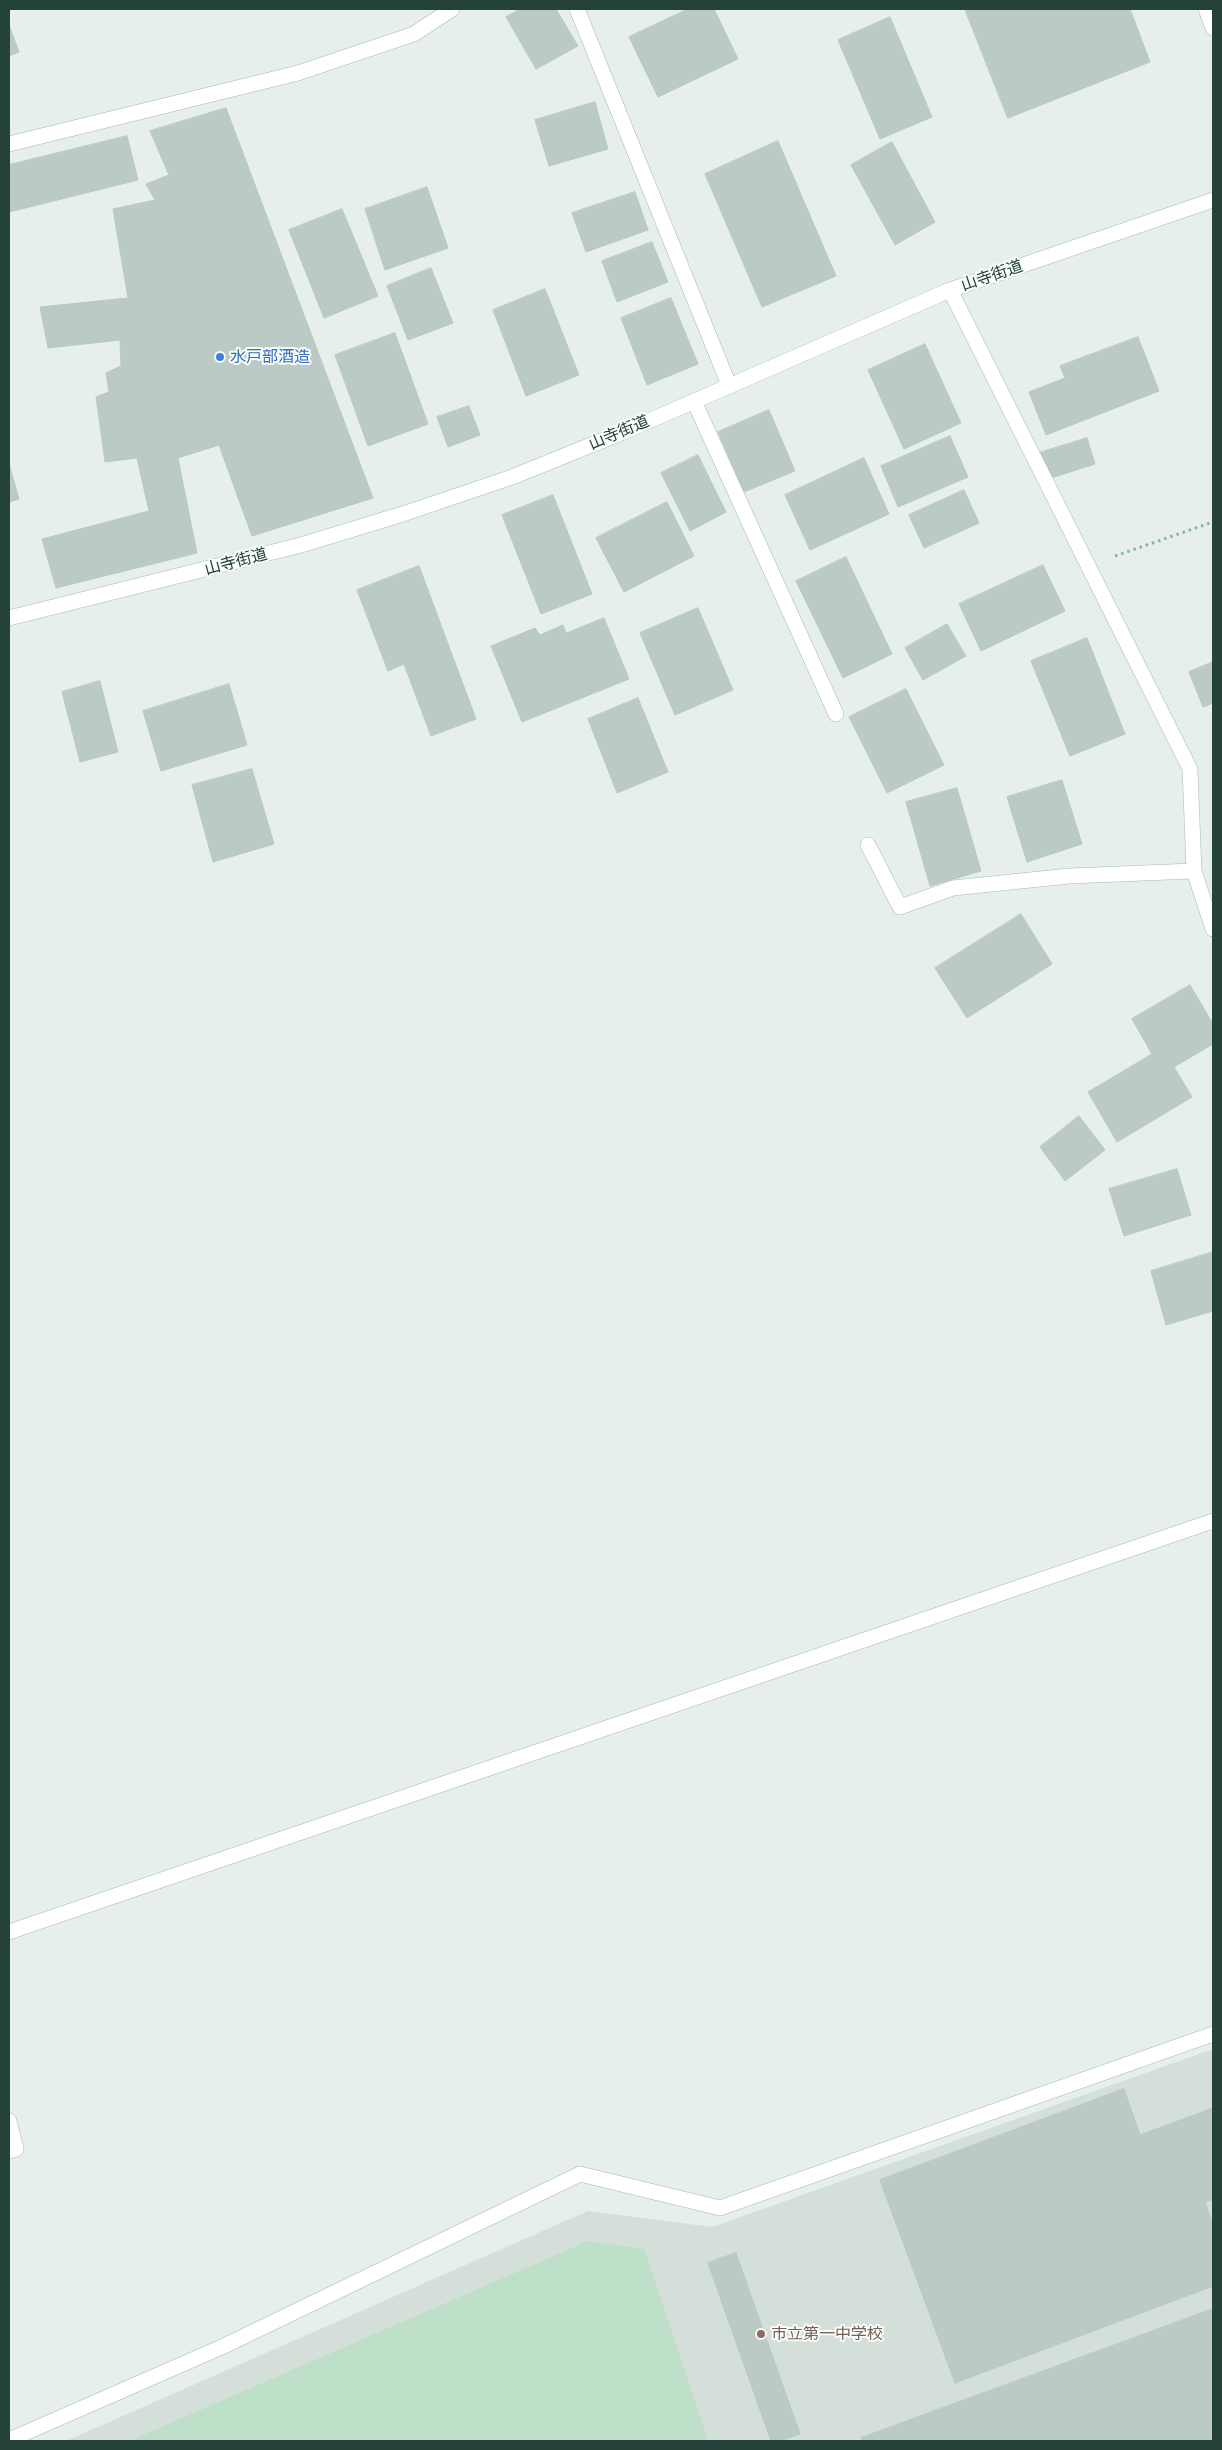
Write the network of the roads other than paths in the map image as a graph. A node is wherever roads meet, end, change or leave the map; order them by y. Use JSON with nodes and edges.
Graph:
{"nodes":[{"id":1,"x":452,"y":9,"type":"edge"},
{"id":2,"x":577,"y":9,"type":"edge"},
{"id":3,"x":1206,"y":9,"type":"edge"},
{"id":4,"x":1213,"y":28,"type":"edge"},
{"id":5,"x":9,"y":144,"type":"edge"},
{"id":6,"x":1213,"y":200,"type":"edge"},
{"id":7,"x":950,"y":290,"type":"junction"},
{"id":8,"x":729,"y":386,"type":"junction"},
{"id":9,"x":694,"y":401,"type":"junction"},
{"id":10,"x":9,"y":618,"type":"edge"},
{"id":11,"x":836,"y":714,"type":"dead end"},
{"id":12,"x":868,"y":845,"type":"dead end"},
{"id":13,"x":1194,"y":871,"type":"junction"},
{"id":14,"x":1213,"y":928,"type":"edge"},
{"id":15,"x":1213,"y":1521,"type":"edge"},
{"id":16,"x":9,"y":1932,"type":"edge"},
{"id":17,"x":1213,"y":2034,"type":"edge"},
{"id":18,"x":9,"y":2121,"type":"edge"},
{"id":19,"x":9,"y":2151,"type":"edge"},
{"id":20,"x":9,"y":2440,"type":"edge"}],
"edges":[{"from":1,"to":5,"type":"main road"},
{"from":2,"to":8,"type":"main road"},
{"from":3,"to":4,"type":"main road"},
{"from":6,"to":7,"type":"main road","name":"山寺街道"},
{"from":7,"to":8,"type":"main road","name":"山寺街道"},
{"from":7,"to":13,"type":"main road"},
{"from":8,"to":9,"type":"main road","name":"山寺街道"},
{"from":9,"to":10,"type":"main road","name":"山寺街道"},
{"from":9,"to":11,"type":"main road"},
{"from":12,"to":13,"type":"main road"},
{"from":13,"to":14,"type":"main road"},
{"from":15,"to":16,"type":"main road"},
{"from":17,"to":20,"type":"main road"},
{"from":18,"to":19,"type":"main road"}]}
